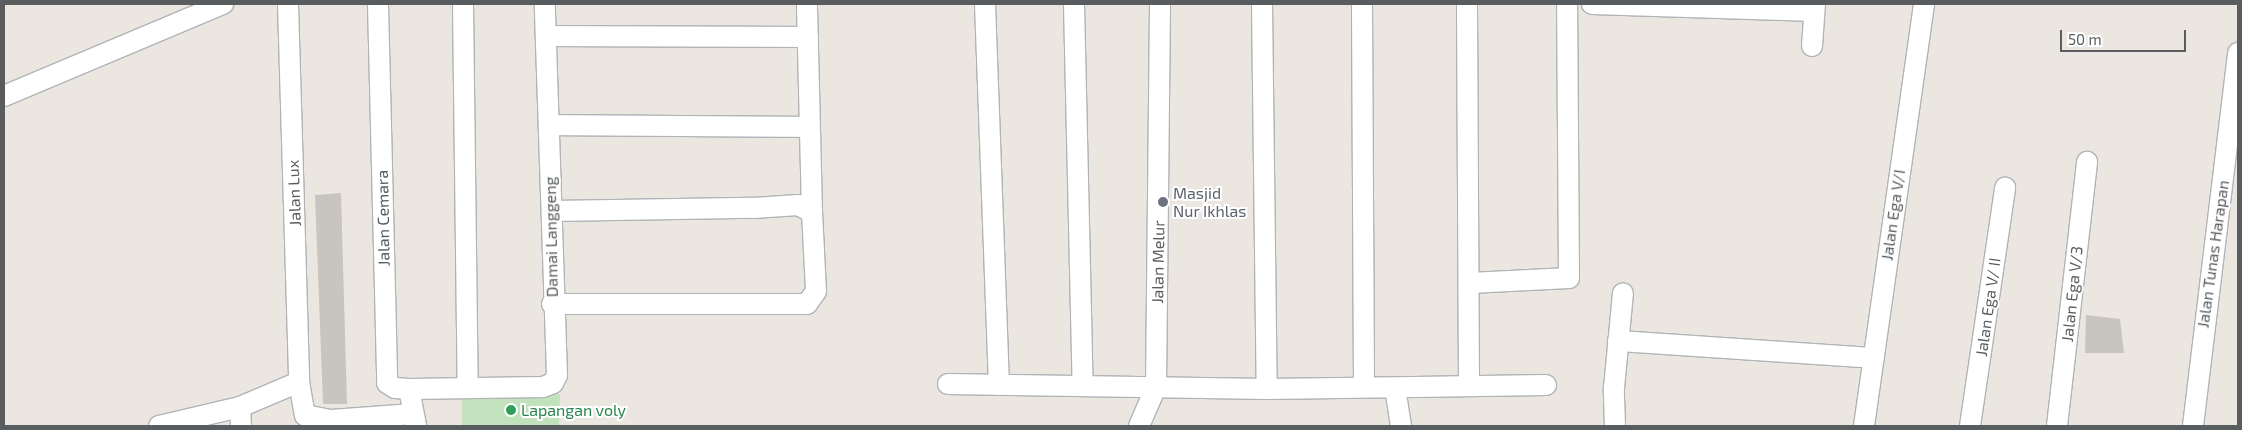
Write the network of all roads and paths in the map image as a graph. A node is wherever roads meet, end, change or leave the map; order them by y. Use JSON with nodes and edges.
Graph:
{"nodes":[{"id":1,"x":223,"y":4,"type":"edge"},
{"id":2,"x":288,"y":4,"type":"edge"},
{"id":3,"x":378,"y":4,"type":"edge"},
{"id":4,"x":463,"y":4,"type":"edge"},
{"id":5,"x":545,"y":4,"type":"edge"},
{"id":6,"x":807,"y":4,"type":"edge"},
{"id":7,"x":985,"y":4,"type":"edge"},
{"id":8,"x":1074,"y":4,"type":"edge"},
{"id":9,"x":1160,"y":4,"type":"edge"},
{"id":10,"x":1262,"y":4,"type":"edge"},
{"id":11,"x":1362,"y":4,"type":"edge"},
{"id":12,"x":1467,"y":4,"type":"edge"},
{"id":13,"x":1567,"y":4,"type":"edge"},
{"id":14,"x":1592,"y":4,"type":"edge"},
{"id":15,"x":1924,"y":4,"type":"edge"},
{"id":16,"x":1814,"y":7,"type":"edge"},
{"id":17,"x":546,"y":36,"type":"junction"},
{"id":18,"x":808,"y":37,"type":"junction"},
{"id":19,"x":1812,"y":46,"type":"dead end"},
{"id":20,"x":2238,"y":53,"type":"edge"},
{"id":21,"x":4,"y":96,"type":"edge"},
{"id":22,"x":549,"y":125,"type":"junction"},
{"id":23,"x":809,"y":127,"type":"junction"},
{"id":24,"x":2087,"y":162,"type":"dead end"},
{"id":25,"x":2005,"y":188,"type":"dead end"},
{"id":26,"x":552,"y":211,"type":"junction"},
{"id":27,"x":812,"y":212,"type":"junction"},
{"id":28,"x":1470,"y":283,"type":"junction"},
{"id":29,"x":1623,"y":293,"type":"dead end"},
{"id":30,"x":552,"y":304,"type":"junction"},
{"id":31,"x":1618,"y":341,"type":"junction"},
{"id":32,"x":1873,"y":358,"type":"junction"},
{"id":33,"x":300,"y":382,"type":"junction"},
{"id":34,"x":948,"y":384,"type":"dead end"},
{"id":35,"x":999,"y":385,"type":"junction"},
{"id":36,"x":1546,"y":385,"type":"dead end"},
{"id":37,"x":468,"y":386,"type":"junction"},
{"id":38,"x":1083,"y":386,"type":"junction"},
{"id":39,"x":1469,"y":386,"type":"junction"},
{"id":40,"x":1156,"y":387,"type":"junction"},
{"id":41,"x":1364,"y":387,"type":"junction"},
{"id":42,"x":1395,"y":388,"type":"junction"},
{"id":43,"x":409,"y":389,"type":"junction"},
{"id":44,"x":1267,"y":389,"type":"junction"},
{"id":45,"x":241,"y":416,"type":"edge"},
{"id":46,"x":414,"y":420,"type":"edge"},
{"id":47,"x":159,"y":426,"type":"edge"},
{"id":48,"x":1139,"y":426,"type":"edge"},
{"id":49,"x":1401,"y":426,"type":"edge"},
{"id":50,"x":1615,"y":426,"type":"edge"},
{"id":51,"x":1864,"y":426,"type":"edge"},
{"id":52,"x":1970,"y":426,"type":"edge"},
{"id":53,"x":2057,"y":426,"type":"edge"},
{"id":54,"x":2193,"y":426,"type":"edge"}],
"edges":[{"from":1,"to":21,"type":"street"},
{"from":2,"to":33,"type":"street","name":"Jalan Lux"},
{"from":3,"to":43,"type":"street","name":"Jalan Cemara"},
{"from":4,"to":37,"type":"street"},
{"from":5,"to":17,"type":"street","name":"Damai Langgeng"},
{"from":6,"to":18,"type":"street"},
{"from":7,"to":35,"type":"street"},
{"from":8,"to":38,"type":"street"},
{"from":9,"to":40,"type":"street","name":"Jalan Melur"},
{"from":10,"to":44,"type":"street"},
{"from":11,"to":41,"type":"street"},
{"from":12,"to":28,"type":"street"},
{"from":13,"to":28,"type":"street"},
{"from":14,"to":16,"type":"street"},
{"from":15,"to":32,"type":"street","name":"Jalan Ega V/I"},
{"from":16,"to":19,"type":"street"},
{"from":17,"to":18,"type":"street"},
{"from":17,"to":22,"type":"street","name":"Damai Langgeng"},
{"from":18,"to":23,"type":"street"},
{"from":20,"to":54,"type":"street","name":"Jalan Tunas Harapan"},
{"from":22,"to":23,"type":"street"},
{"from":22,"to":26,"type":"street","name":"Damai Langgeng"},
{"from":23,"to":27,"type":"street"},
{"from":24,"to":53,"type":"street","name":"Jalan Ega V/3"},
{"from":25,"to":52,"type":"street","name":"Jalan Ega V/ II"},
{"from":26,"to":27,"type":"street"},
{"from":26,"to":30,"type":"street","name":"Damai Langgeng"},
{"from":27,"to":30,"type":"street"},
{"from":28,"to":39,"type":"street"},
{"from":29,"to":31,"type":"street"},
{"from":30,"to":37,"type":"street","name":"Damai Langgeng"},
{"from":31,"to":32,"type":"street"},
{"from":31,"to":50,"type":"street"},
{"from":32,"to":51,"type":"street","name":"Jalan Ega V/I"},
{"from":33,"to":45,"type":"street"},
{"from":33,"to":46,"type":"street","name":"Jalan Lux"},
{"from":34,"to":35,"type":"street"},
{"from":35,"to":38,"type":"street"},
{"from":36,"to":39,"type":"street"},
{"from":37,"to":43,"type":"street","name":"Damai Langgeng"},
{"from":38,"to":40,"type":"street"},
{"from":39,"to":42,"type":"street"},
{"from":40,"to":44,"type":"street"},
{"from":40,"to":48,"type":"street","name":"Jalan Melur"},
{"from":41,"to":42,"type":"street"},
{"from":41,"to":44,"type":"street"},
{"from":42,"to":49,"type":"street"},
{"from":43,"to":46,"type":"street"},
{"from":45,"to":47,"type":"street"}]}
